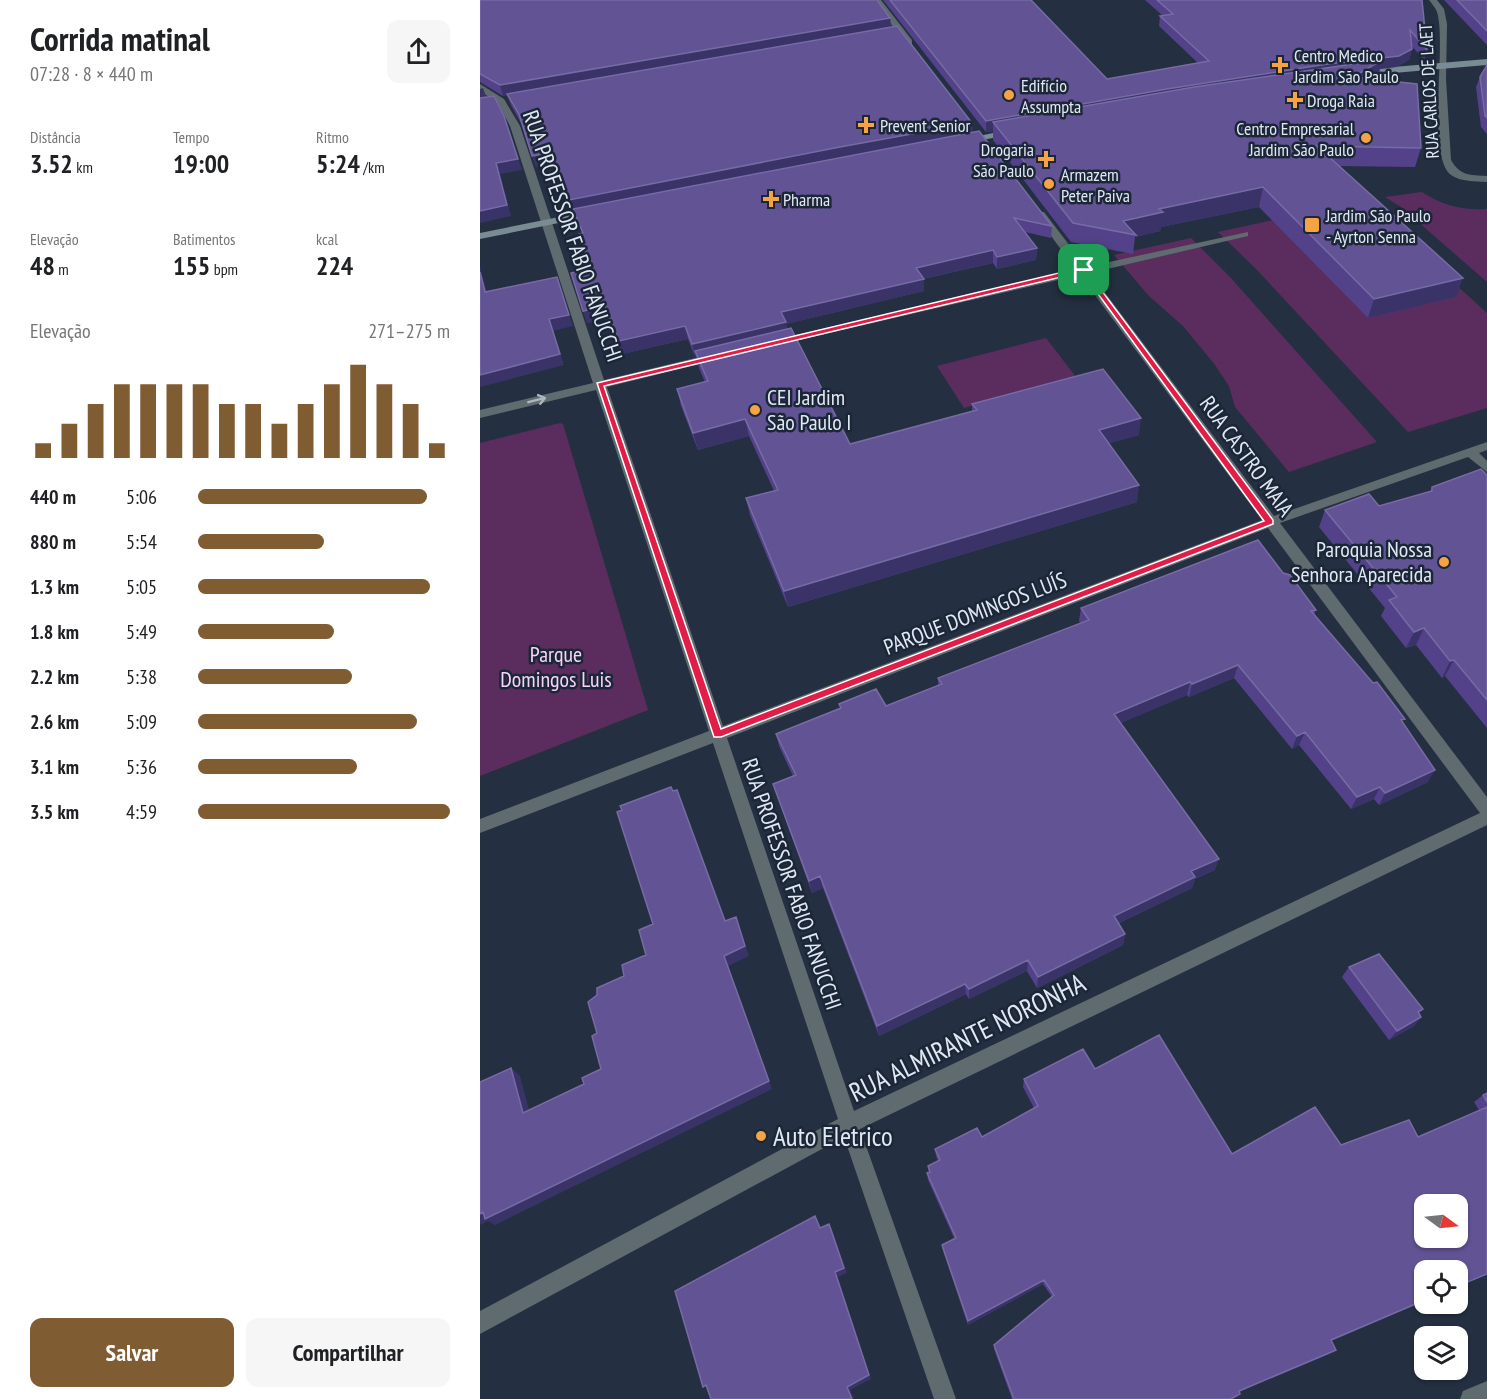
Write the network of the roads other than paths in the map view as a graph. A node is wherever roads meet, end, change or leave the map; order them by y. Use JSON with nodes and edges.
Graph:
{"nodes":[{"id":1,"x":877,"y":0,"type":"edge"},
{"id":2,"x":1433,"y":0,"type":"edge"},
{"id":3,"x":900,"y":31,"type":"junction"},
{"id":4,"x":889,"y":33,"type":"edge"},
{"id":5,"x":915,"y":50,"type":"edge"},
{"id":6,"x":1487,"y":62,"type":"edge"},
{"id":7,"x":1443,"y":66,"type":"junction"},
{"id":8,"x":1347,"y":75,"type":"edge"},
{"id":9,"x":480,"y":87,"type":"edge"},
{"id":10,"x":1018,"y":131,"type":"edge"},
{"id":11,"x":978,"y":133,"type":"junction"},
{"id":12,"x":952,"y":143,"type":"edge"},
{"id":13,"x":988,"y":146,"type":"edge"},
{"id":14,"x":1487,"y":179,"type":"edge"},
{"id":15,"x":1036,"y":208,"type":"edge"},
{"id":16,"x":602,"y":211,"type":"edge"},
{"id":17,"x":546,"y":222,"type":"junction"},
{"id":18,"x":1244,"y":234,"type":"dead end"},
{"id":19,"x":480,"y":236,"type":"edge"},
{"id":20,"x":1084,"y":270,"type":"junction"},
{"id":21,"x":760,"y":346,"type":"edge"},
{"id":22,"x":726,"y":354,"type":"edge"},
{"id":23,"x":600,"y":384,"type":"junction"},
{"id":24,"x":480,"y":414,"type":"edge"},
{"id":25,"x":1487,"y":446,"type":"edge"},
{"id":26,"x":1470,"y":452,"type":"junction"},
{"id":27,"x":1487,"y":468,"type":"edge"},
{"id":28,"x":1270,"y":522,"type":"junction"},
{"id":29,"x":718,"y":734,"type":"junction"},
{"id":30,"x":1487,"y":809,"type":"edge"},
{"id":31,"x":1487,"y":817,"type":"edge"},
{"id":32,"x":480,"y":826,"type":"edge"},
{"id":33,"x":849,"y":1124,"type":"junction"},
{"id":34,"x":480,"y":1323,"type":"edge"},
{"id":35,"x":1487,"y":1392,"type":"edge"},
{"id":36,"x":945,"y":1399,"type":"edge"},
{"id":37,"x":1471,"y":1399,"type":"edge"}],
"edges":[{"from":1,"to":3,"type":"street"},
{"from":2,"to":7,"type":"street","name":"RUA CARLOS DE LAET"},
{"from":3,"to":4,"type":"street"},
{"from":3,"to":5,"type":"street"},
{"from":6,"to":7,"type":"main road"},
{"from":7,"to":8,"type":"main road"},
{"from":7,"to":14,"type":"street","name":"RUA CARLOS DE LAET"},
{"from":9,"to":17,"type":"street","name":"RUA PROFESSOR FABIO FANUCCHI"},
{"from":10,"to":11,"type":"main road"},
{"from":11,"to":12,"type":"main road"},
{"from":11,"to":13,"type":"street"},
{"from":15,"to":20,"type":"street","name":"RUA CASTRO MAIA"},
{"from":16,"to":17,"type":"main road"},
{"from":17,"to":19,"type":"main road"},
{"from":17,"to":23,"type":"street","name":"RUA PROFESSOR FABIO FANUCCHI"},
{"from":18,"to":20,"type":"street"},
{"from":20,"to":21,"type":"street"},
{"from":20,"to":28,"type":"street","name":"RUA CASTRO MAIA"},
{"from":22,"to":23,"type":"street"},
{"from":24,"to":23,"type":"street","one_way":true},
{"from":23,"to":29,"type":"street","name":"RUA PROFESSOR FABIO FANUCCHI"},
{"from":25,"to":26,"type":"street","name":"PARQUE DOMINGOS LUÍS"},
{"from":26,"to":27,"type":"street"},
{"from":26,"to":28,"type":"street","name":"PARQUE DOMINGOS LUÍS"},
{"from":28,"to":29,"type":"street","name":"PARQUE DOMINGOS LUÍS"},
{"from":28,"to":30,"type":"street","name":"RUA CASTRO MAIA"},
{"from":29,"to":32,"type":"street","name":"PARQUE DOMINGOS LUÍS"},
{"from":29,"to":33,"type":"street","name":"RUA PROFESSOR FABIO FANUCCHI"},
{"from":31,"to":33,"type":"street","name":"RUA ALMIRANTE NORONHA"},
{"from":33,"to":34,"type":"street","name":"RUA ALMIRANTE NORONHA"},
{"from":33,"to":36,"type":"street","name":"RUA PROFESSOR FABIO FANUCCHI"},
{"from":35,"to":37,"type":"street"}]}
